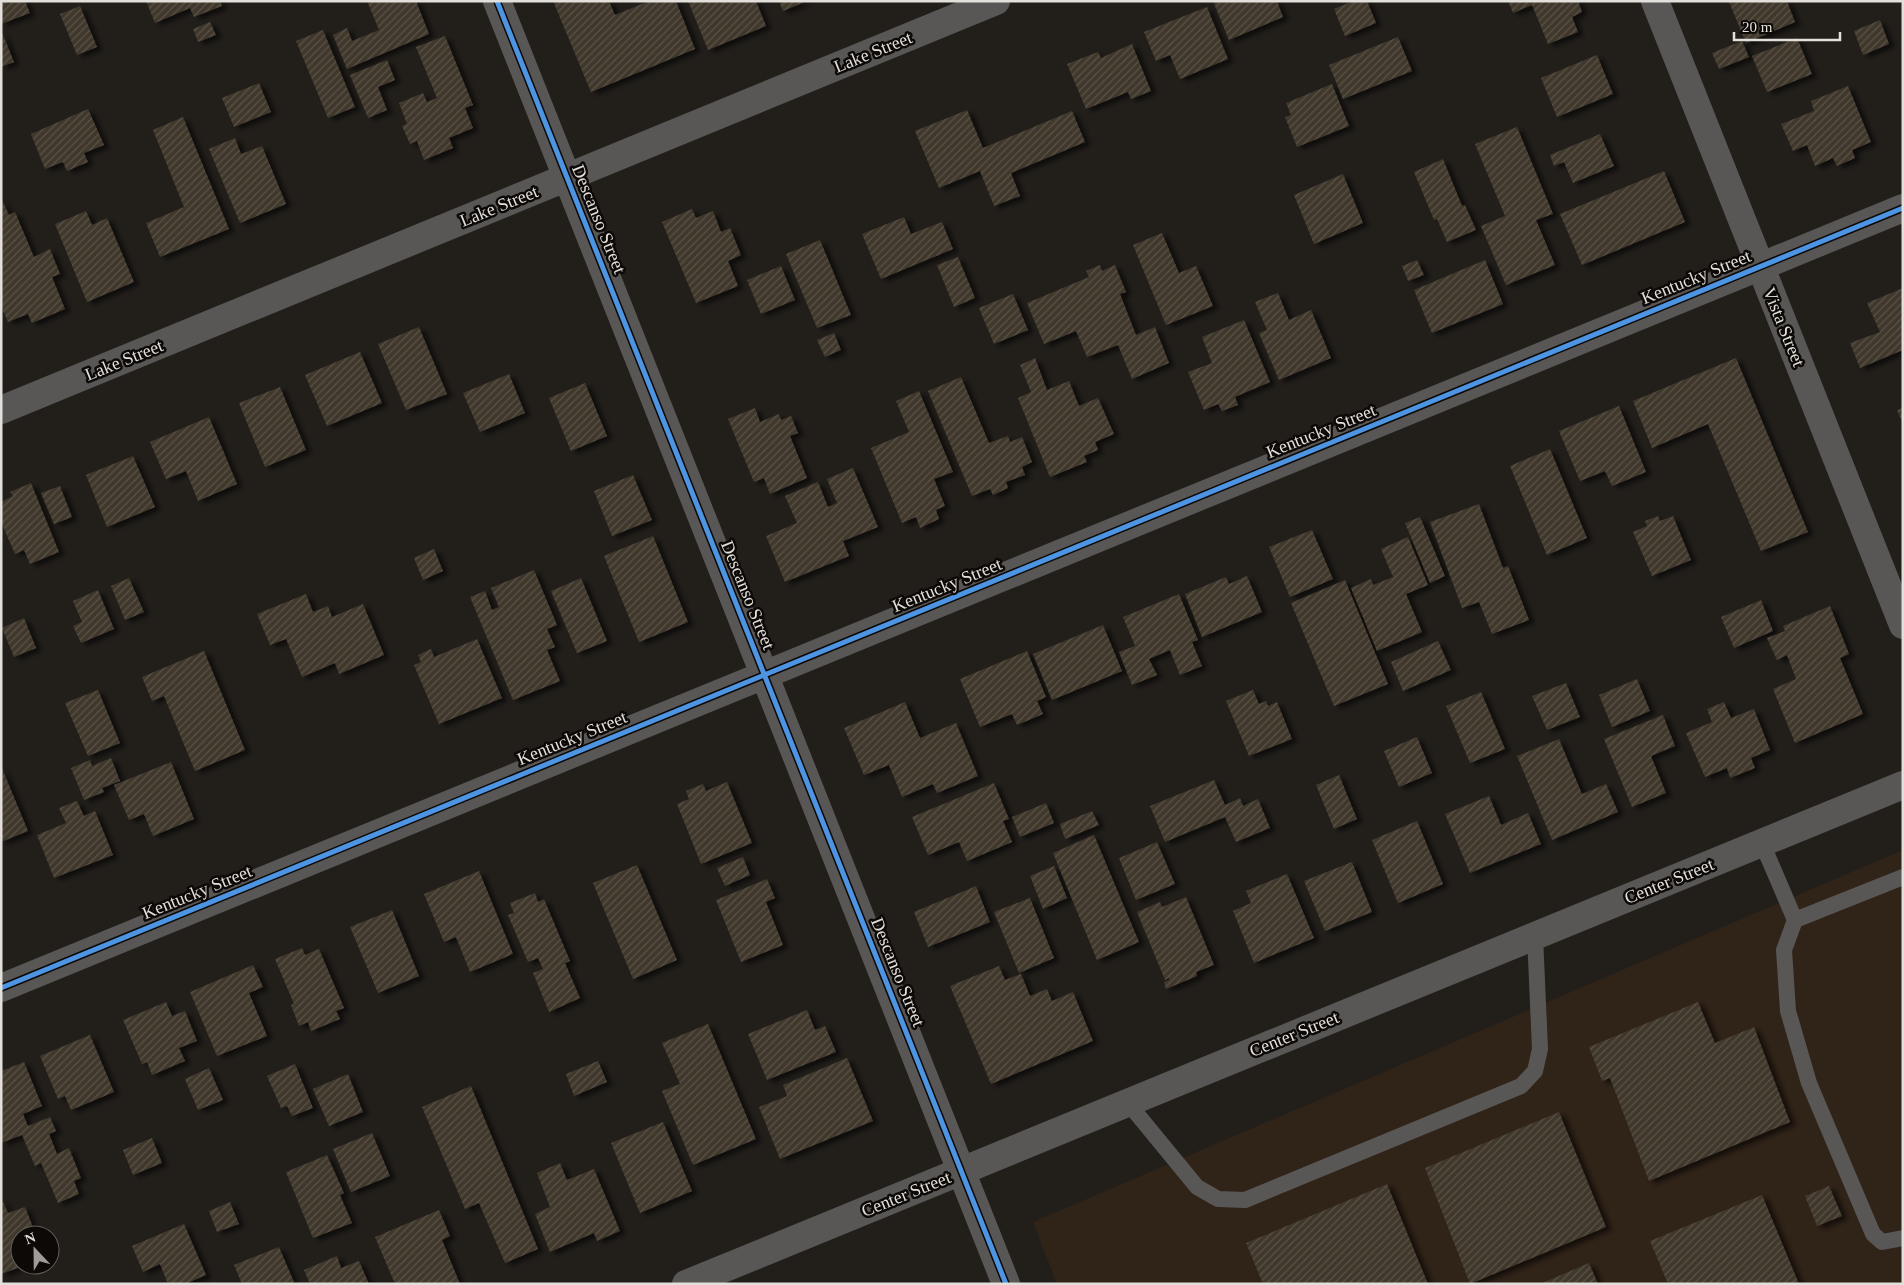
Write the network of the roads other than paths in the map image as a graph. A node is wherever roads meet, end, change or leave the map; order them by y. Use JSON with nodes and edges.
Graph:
{"nodes":[{"id":1,"x":497,"y":1,"type":"edge"},
{"id":2,"x":996,"y":1,"type":"edge"},
{"id":3,"x":1655,"y":1,"type":"edge"},
{"id":4,"x":567,"y":178,"type":"junction"},
{"id":5,"x":1903,"y":208,"type":"edge"},
{"id":6,"x":1760,"y":265,"type":"junction"},
{"id":7,"x":1,"y":410,"type":"edge"},
{"id":8,"x":1903,"y":625,"type":"edge"},
{"id":9,"x":765,"y":674,"type":"junction"},
{"id":10,"x":1903,"y":785,"type":"edge"},
{"id":11,"x":1762,"y":843,"type":"junction"},
{"id":12,"x":1903,"y":877,"type":"edge"},
{"id":13,"x":1795,"y":920,"type":"junction"},
{"id":14,"x":1535,"y":936,"type":"junction"},
{"id":15,"x":1,"y":988,"type":"edge"},
{"id":16,"x":1128,"y":1103,"type":"junction"},
{"id":17,"x":962,"y":1171,"type":"junction"},
{"id":18,"x":1903,"y":1238,"type":"edge"},
{"id":19,"x":686,"y":1284,"type":"edge"},
{"id":20,"x":1006,"y":1284,"type":"edge"}],
"edges":[{"from":1,"to":4,"type":"street","name":"Descanso Street"},
{"from":2,"to":4,"type":"street","name":"Lake Street"},
{"from":3,"to":6,"type":"street","name":"Vista Street"},
{"from":4,"to":7,"type":"street","name":"Lake Street"},
{"from":4,"to":9,"type":"street","name":"Descanso Street"},
{"from":5,"to":6,"type":"street","name":"Kentucky Street"},
{"from":6,"to":8,"type":"street","name":"Vista Street"},
{"from":6,"to":9,"type":"street","name":"Kentucky Street"},
{"from":9,"to":15,"type":"street","name":"Kentucky Street"},
{"from":9,"to":17,"type":"street","name":"Descanso Street"},
{"from":10,"to":11,"type":"street","name":"Center Street"},
{"from":11,"to":13,"type":"lane"},
{"from":11,"to":14,"type":"street","name":"Center Street"},
{"from":12,"to":13,"type":"lane"},
{"from":13,"to":18,"type":"lane"},
{"from":14,"to":16,"type":"street","name":"Center Street"},
{"from":14,"to":16,"type":"lane"},
{"from":16,"to":17,"type":"street","name":"Center Street"},
{"from":17,"to":19,"type":"street","name":"Center Street"},
{"from":17,"to":20,"type":"street","name":"Descanso Street"}]}
